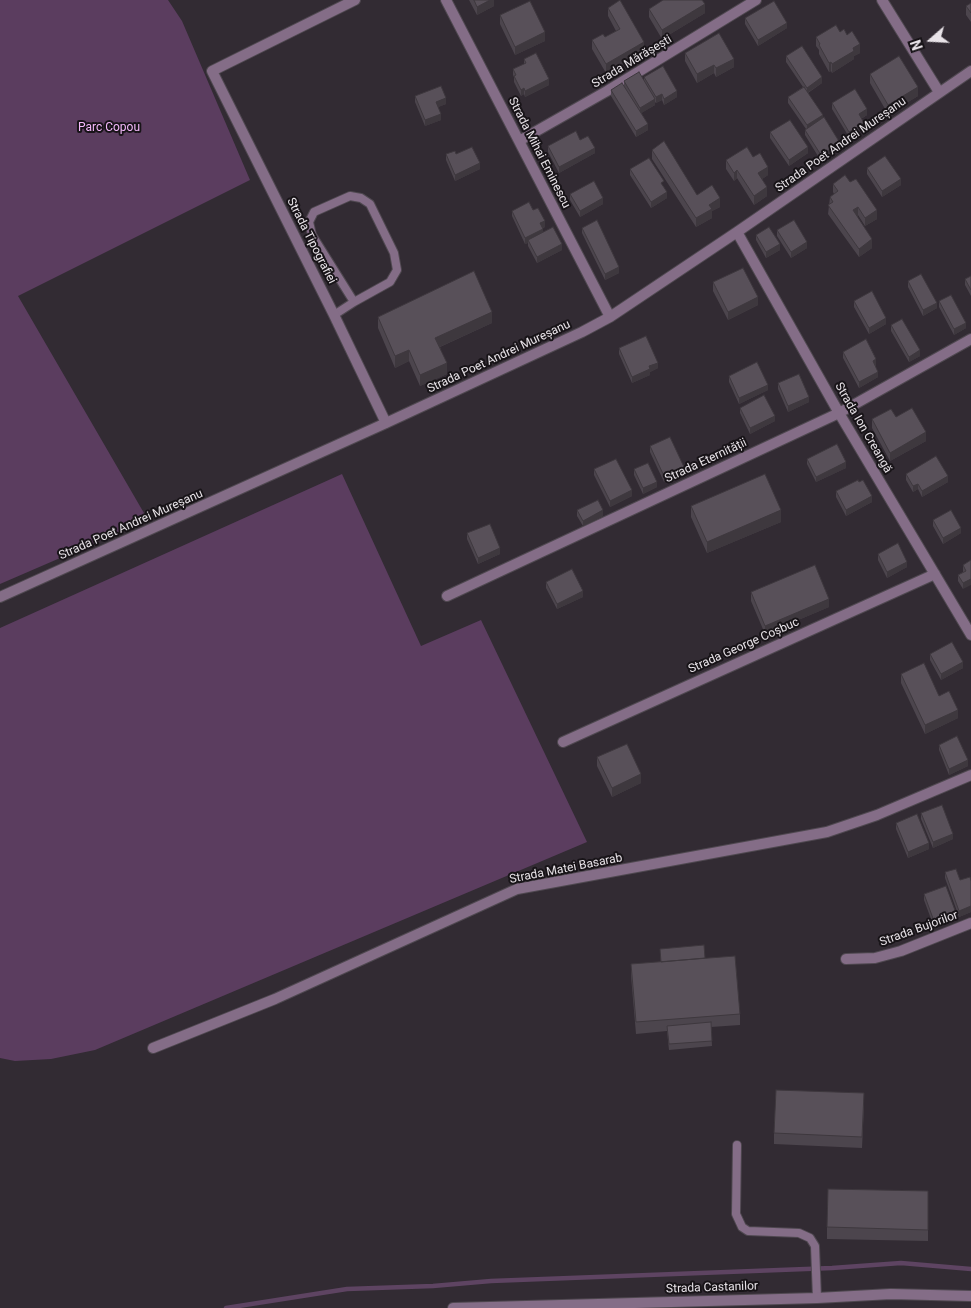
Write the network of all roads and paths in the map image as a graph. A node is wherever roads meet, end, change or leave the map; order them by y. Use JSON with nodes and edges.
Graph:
{"nodes":[{"id":1,"x":446,"y":0,"type":"edge"},
{"id":2,"x":756,"y":0,"type":"edge"},
{"id":3,"x":882,"y":0,"type":"edge"},
{"id":4,"x":350,"y":1,"type":"edge"},
{"id":5,"x":971,"y":71,"type":"edge"},
{"id":6,"x":939,"y":92,"type":"junction"},
{"id":7,"x":519,"y":141,"type":"junction"},
{"id":8,"x":737,"y":232,"type":"junction"},
{"id":9,"x":354,"y":302,"type":"junction"},
{"id":10,"x":334,"y":315,"type":"junction"},
{"id":11,"x":610,"y":317,"type":"junction"},
{"id":12,"x":971,"y":339,"type":"edge"},
{"id":13,"x":839,"y":412,"type":"junction"},
{"id":14,"x":386,"y":423,"type":"junction"},
{"id":15,"x":935,"y":574,"type":"junction"},
{"id":16,"x":447,"y":596,"type":"dead end"},
{"id":17,"x":0,"y":597,"type":"edge"},
{"id":18,"x":971,"y":635,"type":"edge"},
{"id":19,"x":563,"y":742,"type":"dead end"},
{"id":20,"x":971,"y":775,"type":"edge"},
{"id":21,"x":971,"y":923,"type":"edge"},
{"id":22,"x":846,"y":959,"type":"dead end"},
{"id":23,"x":153,"y":1048,"type":"dead end"},
{"id":24,"x":737,"y":1145,"type":"dead end"},
{"id":25,"x":971,"y":1296,"type":"edge"},
{"id":26,"x":817,"y":1298,"type":"junction"},
{"id":27,"x":752,"y":1304,"type":"edge"},
{"id":28,"x":453,"y":1308,"type":"edge"}],
"edges":[{"from":1,"to":7,"type":"street","name":"Strada Mihai Eminescu"},
{"from":2,"to":7,"type":"street","name":"Strada Mărășești"},
{"from":3,"to":6,"type":"street"},
{"from":4,"to":10,"type":"street","name":"Strada Tipografiei"},
{"from":5,"to":6,"type":"street","name":"Strada Poet Andrei Mureșanu"},
{"from":6,"to":8,"type":"street","name":"Strada Poet Andrei Mureșanu"},
{"from":7,"to":11,"type":"street","name":"Strada Mihai Eminescu"},
{"from":8,"to":11,"type":"street","name":"Strada Poet Andrei Mureșanu"},
{"from":8,"to":13,"type":"street","name":"Strada Ion Creangă"},
{"from":9,"to":9,"type":"lane"},
{"from":9,"to":10,"type":"lane"},
{"from":10,"to":14,"type":"street","name":"Strada Tipografiei"},
{"from":11,"to":14,"type":"street","name":"Strada Poet Andrei Mureșanu"},
{"from":12,"to":13,"type":"street","name":"Strada Eternității"},
{"from":13,"to":15,"type":"street","name":"Strada Ion Creangă"},
{"from":13,"to":16,"type":"street","name":"Strada Eternității"},
{"from":14,"to":17,"type":"street","name":"Strada Poet Andrei Mureșanu"},
{"from":15,"to":18,"type":"street","name":"Strada Ion Creangă"},
{"from":15,"to":19,"type":"street","name":"Strada George Coșbuc"},
{"from":20,"to":23,"type":"street","name":"Strada Matei Basarab"},
{"from":21,"to":22,"type":"street","name":"Strada Bujorilor"},
{"from":24,"to":26,"type":"lane"},
{"from":25,"to":26,"type":"street","name":"Strada Castanilor"},
{"from":26,"to":27,"type":"street","name":"Strada Castanilor"},
{"from":27,"to":28,"type":"street","name":"Strada Castanilor"}]}
